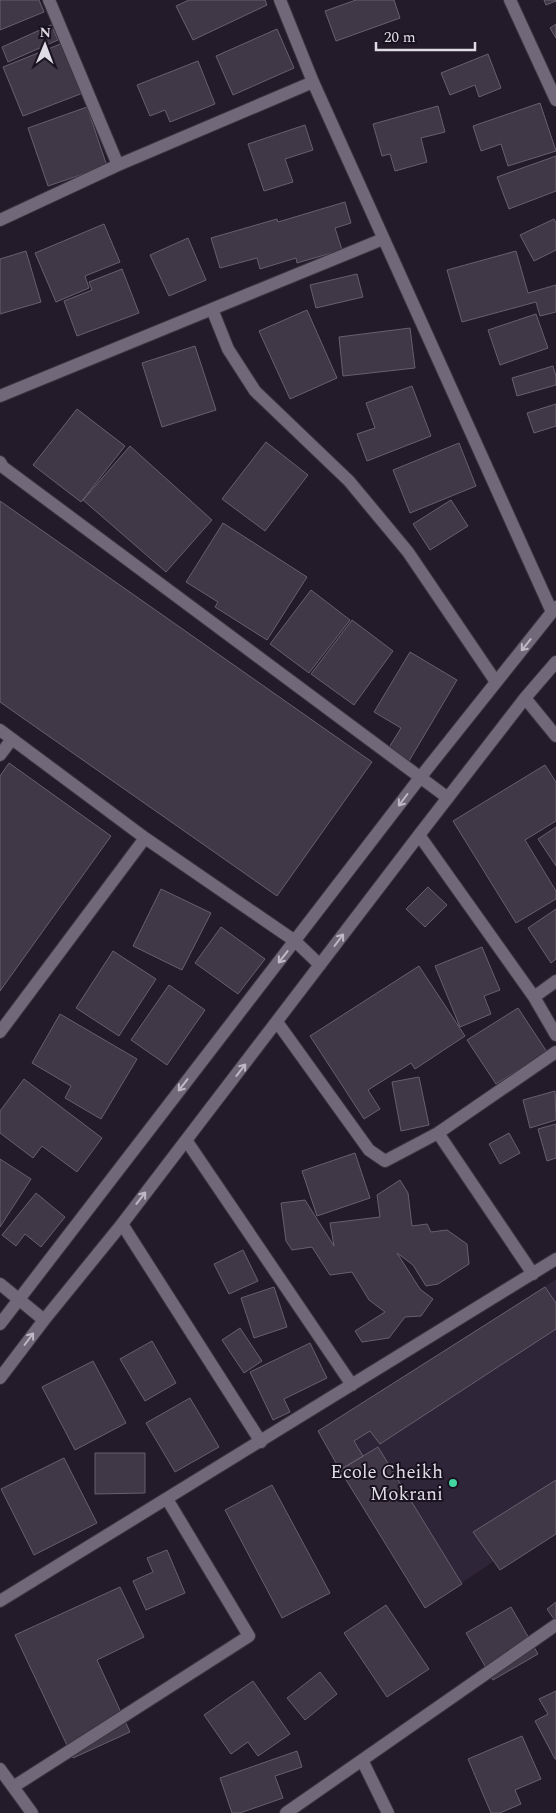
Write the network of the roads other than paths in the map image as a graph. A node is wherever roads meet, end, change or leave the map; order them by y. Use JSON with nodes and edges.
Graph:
{"nodes":[{"id":1,"x":49,"y":0,"type":"edge"},
{"id":2,"x":280,"y":0,"type":"edge"},
{"id":3,"x":510,"y":0,"type":"edge"},
{"id":4,"x":313,"y":82,"type":"junction"},
{"id":5,"x":556,"y":100,"type":"edge"},
{"id":6,"x":118,"y":165,"type":"junction"},
{"id":7,"x":0,"y":220,"type":"edge"},
{"id":8,"x":383,"y":238,"type":"junction"},
{"id":9,"x":212,"y":309,"type":"junction"},
{"id":10,"x":0,"y":396,"type":"edge"},
{"id":11,"x":0,"y":462,"type":"edge"},
{"id":12,"x":554,"y":610,"type":"edge"},
{"id":13,"x":556,"y":662,"type":"edge"},
{"id":14,"x":496,"y":682,"type":"junction"},
{"id":15,"x":525,"y":698,"type":"junction"},
{"id":16,"x":0,"y":730,"type":"edge"},
{"id":17,"x":556,"y":736,"type":"edge"},
{"id":18,"x":12,"y":739,"type":"junction"},
{"id":19,"x":0,"y":755,"type":"edge"},
{"id":20,"x":419,"y":779,"type":"junction"},
{"id":21,"x":448,"y":798,"type":"junction"},
{"id":22,"x":419,"y":835,"type":"junction"},
{"id":23,"x":145,"y":838,"type":"junction"},
{"id":24,"x":295,"y":941,"type":"junction"},
{"id":25,"x":320,"y":965,"type":"junction"},
{"id":26,"x":556,"y":980,"type":"edge"},
{"id":27,"x":534,"y":997,"type":"junction"},
{"id":28,"x":277,"y":1022,"type":"junction"},
{"id":29,"x":0,"y":1032,"type":"edge"},
{"id":30,"x":556,"y":1036,"type":"edge"},
{"id":31,"x":556,"y":1052,"type":"edge"},
{"id":32,"x":438,"y":1132,"type":"junction"},
{"id":33,"x":186,"y":1140,"type":"junction"},
{"id":34,"x":122,"y":1224,"type":"junction"},
{"id":35,"x":556,"y":1259,"type":"edge"},
{"id":36,"x":533,"y":1274,"type":"junction"},
{"id":37,"x":0,"y":1284,"type":"edge"},
{"id":38,"x":19,"y":1298,"type":"junction"},
{"id":39,"x":44,"y":1320,"type":"junction"},
{"id":40,"x":0,"y":1324,"type":"edge"},
{"id":41,"x":0,"y":1378,"type":"edge"},
{"id":42,"x":352,"y":1385,"type":"junction"},
{"id":43,"x":261,"y":1442,"type":"junction"},
{"id":44,"x":167,"y":1499,"type":"junction"},
{"id":45,"x":0,"y":1601,"type":"edge"},
{"id":46,"x":556,"y":1625,"type":"edge"},
{"id":47,"x":362,"y":1760,"type":"junction"},
{"id":48,"x":1,"y":1774,"type":"edge"},
{"id":49,"x":13,"y":1787,"type":"junction"},
{"id":50,"x":32,"y":1813,"type":"edge"},
{"id":51,"x":286,"y":1813,"type":"edge"},
{"id":52,"x":388,"y":1813,"type":"edge"}],
"edges":[{"from":1,"to":6,"type":"street"},
{"from":2,"to":4,"type":"street"},
{"from":3,"to":5,"type":"street"},
{"from":4,"to":6,"type":"street"},
{"from":4,"to":8,"type":"street"},
{"from":6,"to":7,"type":"street"},
{"from":8,"to":9,"type":"street"},
{"from":8,"to":12,"type":"street"},
{"from":9,"to":10,"type":"street"},
{"from":9,"to":14,"type":"street"},
{"from":11,"to":20,"type":"street"},
{"from":12,"to":14,"type":"street","one_way":true},
{"from":13,"to":15,"type":"street"},
{"from":14,"to":20,"type":"street"},
{"from":15,"to":17,"type":"street"},
{"from":15,"to":21,"type":"street"},
{"from":16,"to":18,"type":"street"},
{"from":18,"to":19,"type":"street"},
{"from":18,"to":23,"type":"street"},
{"from":20,"to":21,"type":"street"},
{"from":20,"to":24,"type":"street","one_way":true},
{"from":21,"to":22,"type":"street"},
{"from":25,"to":22,"type":"street","one_way":true},
{"from":22,"to":27,"type":"street"},
{"from":23,"to":24,"type":"street"},
{"from":23,"to":29,"type":"street"},
{"from":24,"to":25,"type":"street"},
{"from":24,"to":38,"type":"street","one_way":true},
{"from":25,"to":28,"type":"street"},
{"from":26,"to":27,"type":"street"},
{"from":27,"to":30,"type":"street"},
{"from":28,"to":32,"type":"street"},
{"from":33,"to":28,"type":"street","one_way":true},
{"from":31,"to":32,"type":"street"},
{"from":32,"to":36,"type":"street"},
{"from":34,"to":33,"type":"street","one_way":true},
{"from":33,"to":42,"type":"street"},
{"from":34,"to":39,"type":"street"},
{"from":34,"to":43,"type":"street"},
{"from":35,"to":36,"type":"street"},
{"from":36,"to":42,"type":"street"},
{"from":37,"to":38,"type":"street"},
{"from":38,"to":39,"type":"street"},
{"from":38,"to":40,"type":"street"},
{"from":41,"to":39,"type":"street","one_way":true},
{"from":42,"to":43,"type":"street"},
{"from":43,"to":44,"type":"street"},
{"from":44,"to":45,"type":"street"},
{"from":44,"to":49,"type":"street"},
{"from":46,"to":47,"type":"street"},
{"from":47,"to":51,"type":"street"},
{"from":47,"to":52,"type":"street"},
{"from":48,"to":49,"type":"street"},
{"from":49,"to":50,"type":"street"}]}
